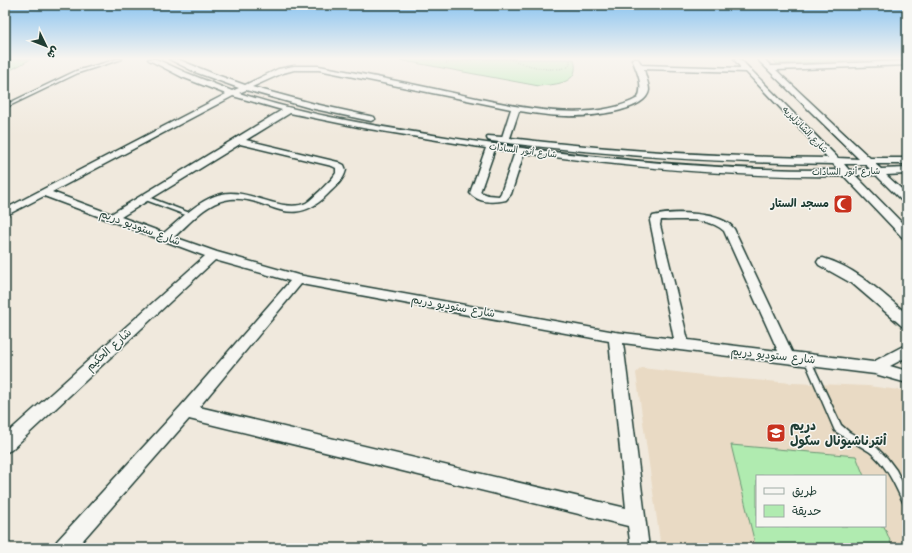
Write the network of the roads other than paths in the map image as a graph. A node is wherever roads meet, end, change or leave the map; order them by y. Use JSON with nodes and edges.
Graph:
{"nodes":[{"id":1,"x":51,"y":85,"type":"edge"},
{"id":2,"x":209,"y":85,"type":"edge"},
{"id":3,"x":238,"y":85,"type":"edge"},
{"id":4,"x":252,"y":85,"type":"edge"},
{"id":5,"x":409,"y":85,"type":"edge"},
{"id":6,"x":645,"y":85,"type":"edge"},
{"id":7,"x":762,"y":85,"type":"edge"},
{"id":8,"x":787,"y":85,"type":"edge"},
{"id":9,"x":247,"y":88,"type":"junction"},
{"id":10,"x":234,"y":95,"type":"junction"},
{"id":11,"x":774,"y":98,"type":"junction"},
{"id":12,"x":802,"y":98,"type":"junction"},
{"id":13,"x":5,"y":107,"type":"edge"},
{"id":14,"x":516,"y":108,"type":"junction"},
{"id":15,"x":290,"y":109,"type":"junction"},
{"id":16,"x":505,"y":140,"type":"junction"},
{"id":17,"x":240,"y":141,"type":"junction"},
{"id":18,"x":491,"y":146,"type":"junction"},
{"id":19,"x":520,"y":151,"type":"junction"},
{"id":20,"x":907,"y":161,"type":"edge"},
{"id":21,"x":835,"y":162,"type":"junction"},
{"id":22,"x":867,"y":162,"type":"junction"},
{"id":23,"x":907,"y":171,"type":"edge"},
{"id":24,"x":877,"y":172,"type":"junction"},
{"id":25,"x":846,"y":173,"type":"junction"},
{"id":26,"x":48,"y":194,"type":"junction"},
{"id":27,"x":145,"y":198,"type":"junction"},
{"id":28,"x":907,"y":200,"type":"edge"},
{"id":29,"x":5,"y":213,"type":"edge"},
{"id":30,"x":193,"y":216,"type":"junction"},
{"id":31,"x":112,"y":218,"type":"junction"},
{"id":32,"x":5,"y":221,"type":"edge"},
{"id":33,"x":907,"y":235,"type":"edge"},
{"id":34,"x":166,"y":237,"type":"junction"},
{"id":35,"x":213,"y":255,"type":"junction"},
{"id":36,"x":823,"y":262,"type":"dead end"},
{"id":37,"x":298,"y":279,"type":"junction"},
{"id":38,"x":907,"y":322,"type":"edge"},
{"id":39,"x":615,"y":337,"type":"junction"},
{"id":40,"x":682,"y":345,"type":"junction"},
{"id":41,"x":907,"y":350,"type":"edge"},
{"id":42,"x":788,"y":358,"type":"junction"},
{"id":43,"x":807,"y":359,"type":"junction"},
{"id":44,"x":875,"y":368,"type":"junction"},
{"id":45,"x":907,"y":377,"type":"edge"},
{"id":46,"x":186,"y":411,"type":"junction"},
{"id":47,"x":5,"y":445,"type":"edge"},
{"id":48,"x":907,"y":501,"type":"edge"},
{"id":49,"x":637,"y":519,"type":"junction"},
{"id":50,"x":64,"y":548,"type":"edge"},
{"id":51,"x":640,"y":548,"type":"edge"}],
"edges":[{"from":1,"to":13,"type":"lane"},
{"from":2,"to":10,"type":"street","name":"شارع أنور السادات"},
{"from":3,"to":9,"type":"street","name":"شارع أنور السادات"},
{"from":4,"to":9,"type":"street"},
{"from":5,"to":14,"type":"street"},
{"from":6,"to":14,"type":"street"},
{"from":7,"to":11,"type":"street","name":"شارع الشانزليزيه"},
{"from":8,"to":12,"type":"street","name":"شارع الشانزليزيه"},
{"from":9,"to":10,"type":"street"},
{"from":9,"to":16,"type":"street","name":"شارع أنور السادات"},
{"from":10,"to":15,"type":"street","name":"شارع أنور السادات"},
{"from":10,"to":26,"type":"street"},
{"from":11,"to":12,"type":"street"},
{"from":11,"to":21,"type":"street","name":"شارع الشانزليزيه"},
{"from":12,"to":22,"type":"street","name":"شارع الشانزليزيه"},
{"from":14,"to":16,"type":"street"},
{"from":15,"to":17,"type":"street"},
{"from":15,"to":18,"type":"street","name":"شارع أنور السادات"},
{"from":16,"to":21,"type":"street","name":"شارع أنور السادات"},
{"from":17,"to":27,"type":"street"},
{"from":17,"to":30,"type":"street"},
{"from":18,"to":19,"type":"street","name":"شارع أنور السادات"},
{"from":18,"to":19,"type":"street"},
{"from":19,"to":25,"type":"street","name":"شارع أنور السادات"},
{"from":20,"to":22,"type":"street","name":"شارع أنور السادات"},
{"from":21,"to":22,"type":"street","name":"شارع أنور السادات"},
{"from":21,"to":25,"type":"street","name":"شارع الشانزليزيه"},
{"from":22,"to":24,"type":"street","name":"شارع الشانزليزيه"},
{"from":23,"to":24,"type":"street","name":"شارع أنور السادات"},
{"from":24,"to":25,"type":"street","name":"شارع أنور السادات"},
{"from":24,"to":28,"type":"street","name":"شارع الشانزليزيه"},
{"from":25,"to":33,"type":"street","name":"شارع الشانزليزيه"},
{"from":26,"to":29,"type":"street"},
{"from":26,"to":31,"type":"street","name":"شارع ستوديو دريم"},
{"from":26,"to":32,"type":"street"},
{"from":27,"to":30,"type":"lane"},
{"from":27,"to":31,"type":"street"},
{"from":30,"to":34,"type":"street"},
{"from":31,"to":34,"type":"street","name":"شارع ستوديو دريم"},
{"from":34,"to":35,"type":"street","name":"شارع ستوديو دريم"},
{"from":35,"to":37,"type":"street","name":"شارع ستوديو دريم"},
{"from":35,"to":47,"type":"street","name":"شارع الحكيم"},
{"from":36,"to":38,"type":"street"},
{"from":37,"to":39,"type":"street","name":"شارع ستوديو دريم"},
{"from":37,"to":46,"type":"street"},
{"from":39,"to":40,"type":"street","name":"شارع ستوديو دريم"},
{"from":39,"to":49,"type":"street"},
{"from":40,"to":42,"type":"street","name":"شارع ستوديو دريم"},
{"from":40,"to":42,"type":"street"},
{"from":41,"to":44,"type":"street"},
{"from":42,"to":43,"type":"street","name":"شارع ستوديو دريم"},
{"from":43,"to":44,"type":"street","name":"شارع ستوديو دريم"},
{"from":43,"to":48,"type":"lane"},
{"from":44,"to":45,"type":"street","name":"شارع ستوديو دريم"},
{"from":46,"to":49,"type":"street"},
{"from":46,"to":50,"type":"street"},
{"from":49,"to":51,"type":"street"}]}
